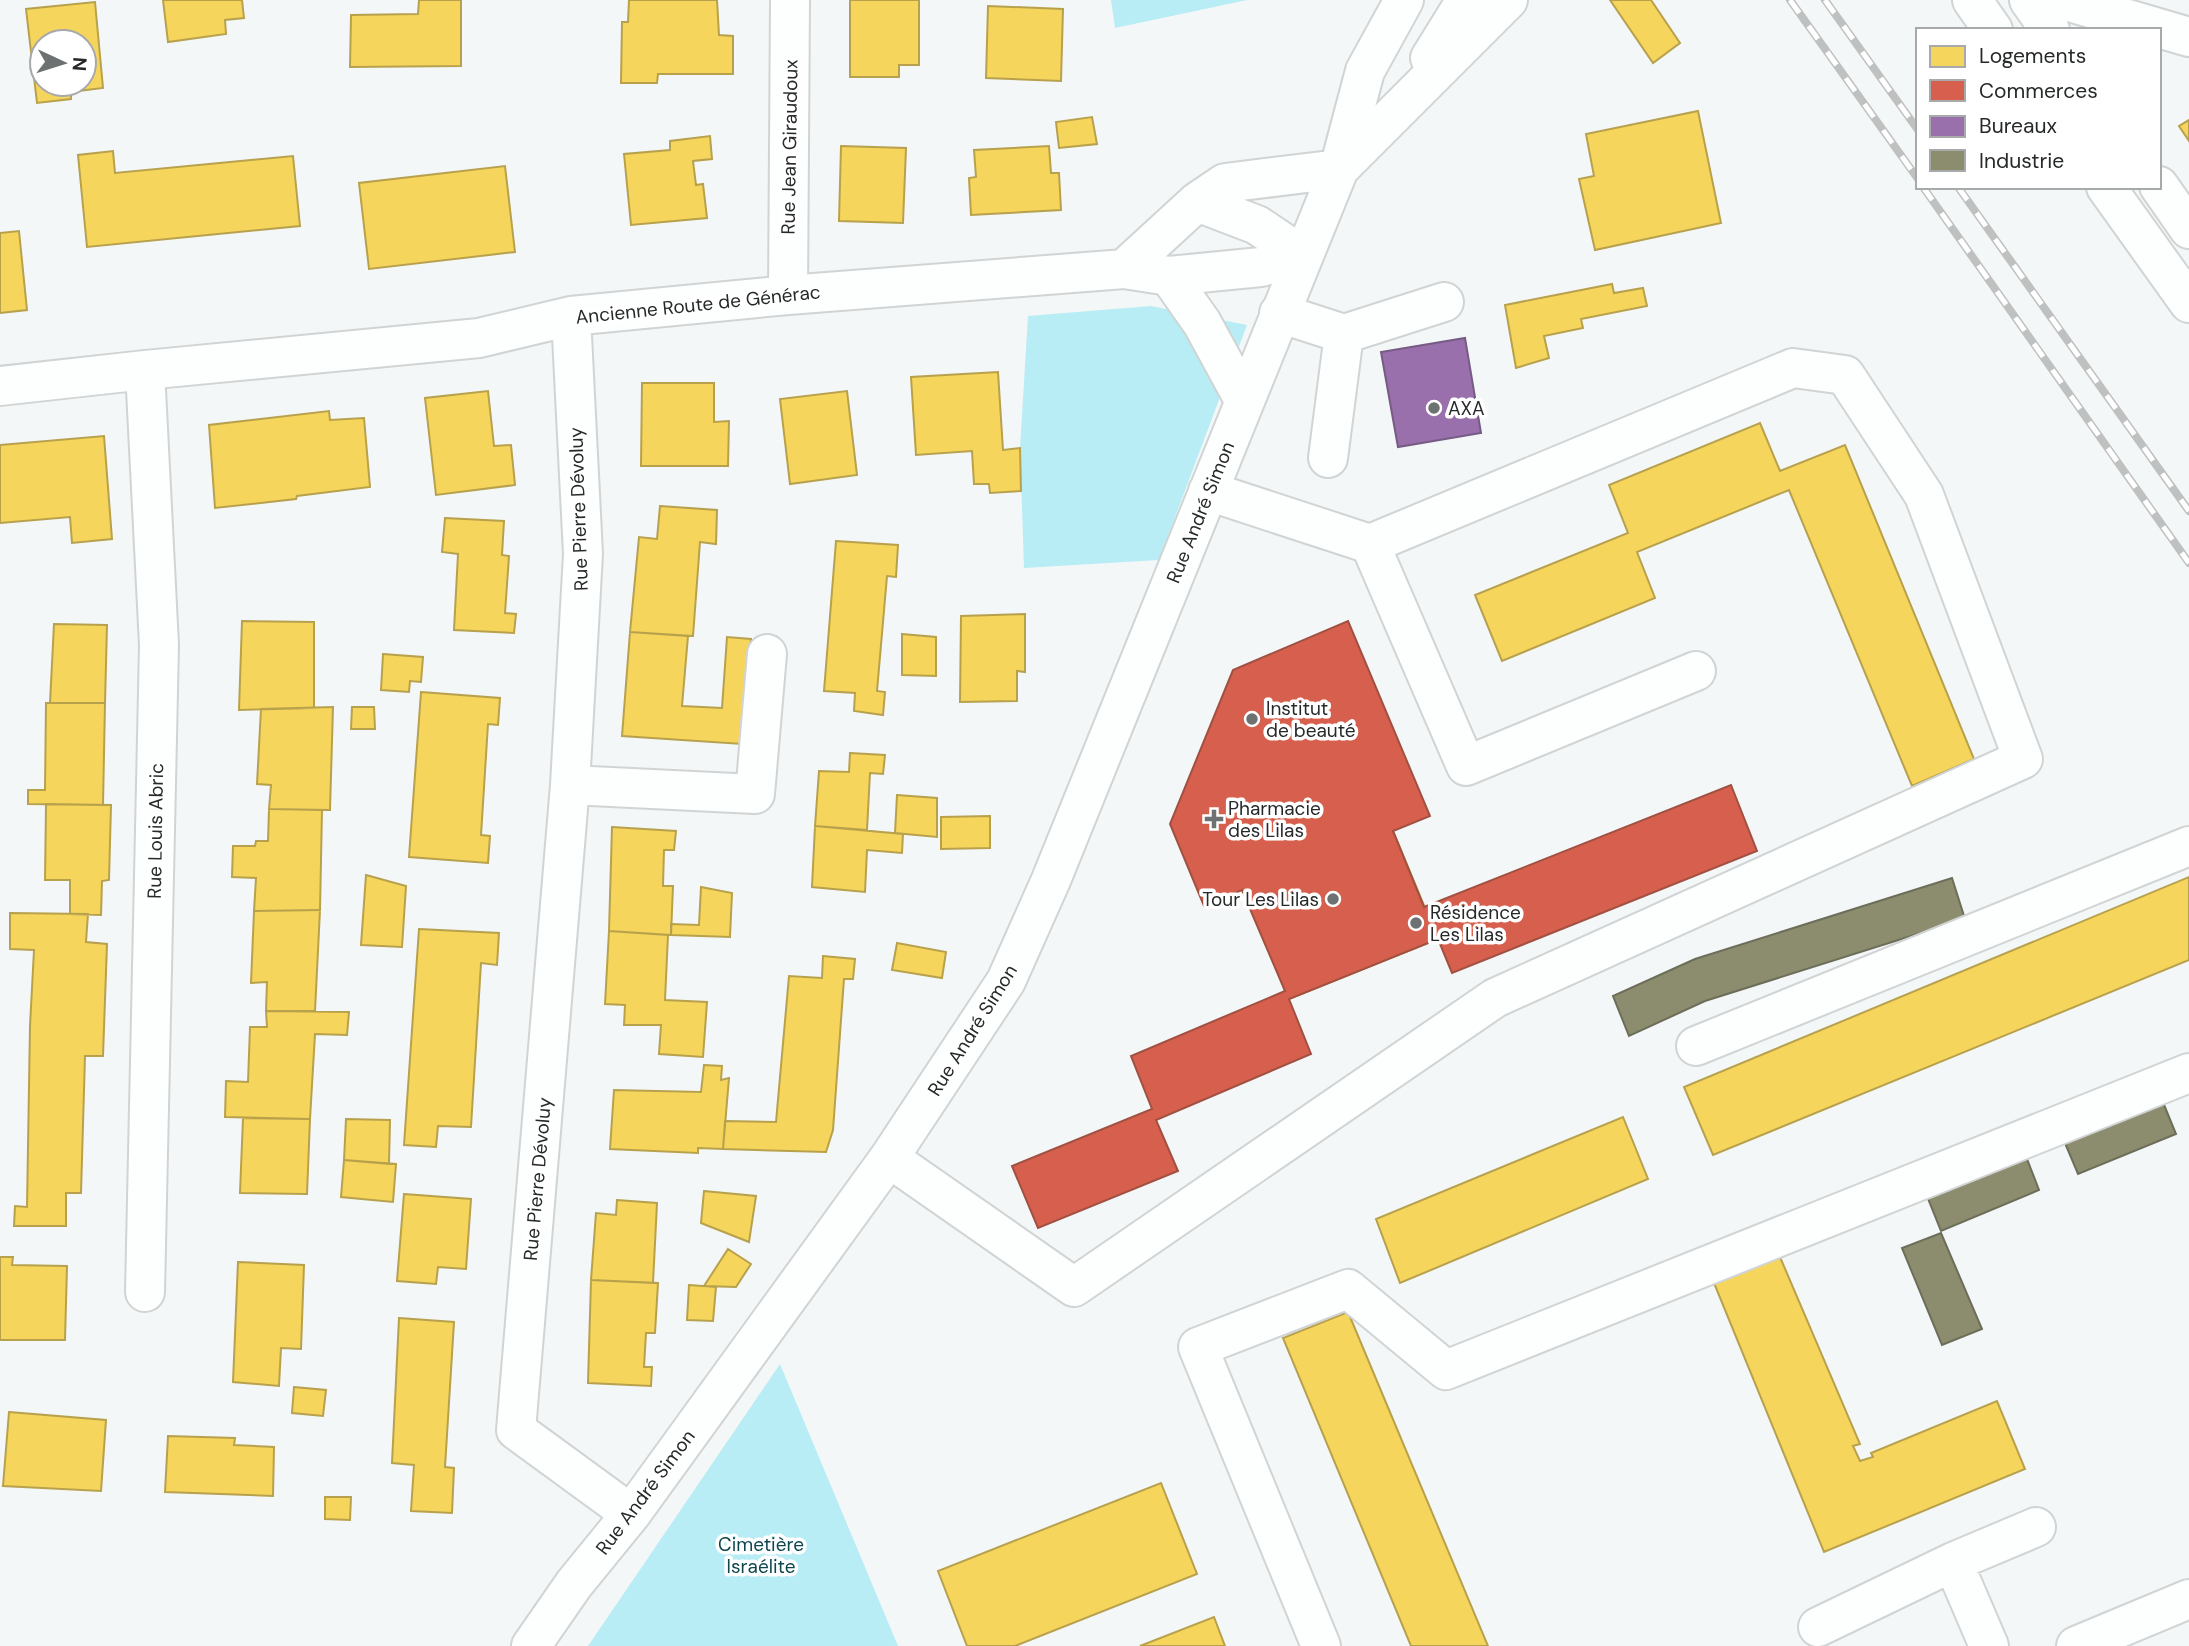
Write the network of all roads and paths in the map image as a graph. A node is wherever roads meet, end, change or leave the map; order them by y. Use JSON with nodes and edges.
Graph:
{"nodes":[{"id":1,"x":790,"y":0,"type":"edge"},
{"id":2,"x":1404,"y":0,"type":"edge"},
{"id":3,"x":1466,"y":0,"type":"edge"},
{"id":4,"x":1508,"y":0,"type":"edge"},
{"id":5,"x":1972,"y":0,"type":"edge"},
{"id":6,"x":2029,"y":0,"type":"edge"},
{"id":7,"x":2063,"y":0,"type":"edge"},
{"id":8,"x":1992,"y":28,"type":"edge"},
{"id":9,"x":2049,"y":28,"type":"edge"},
{"id":10,"x":2158,"y":28,"type":"edge"},
{"id":11,"x":2161,"y":29,"type":"edge"},
{"id":12,"x":2189,"y":37,"type":"edge"},
{"id":13,"x":1401,"y":105,"type":"junction"},
{"id":14,"x":1339,"y":169,"type":"junction"},
{"id":15,"x":2107,"y":189,"type":"edge"},
{"id":16,"x":2161,"y":189,"type":"edge"},
{"id":17,"x":1197,"y":202,"type":"junction"},
{"id":18,"x":2189,"y":229,"type":"edge"},
{"id":19,"x":1303,"y":256,"type":"junction"},
{"id":20,"x":1124,"y":269,"type":"junction"},
{"id":21,"x":1169,"y":276,"type":"junction"},
{"id":22,"x":788,"y":295,"type":"junction"},
{"id":23,"x":1444,"y":302,"type":"dead end"},
{"id":24,"x":2189,"y":303,"type":"edge"},
{"id":25,"x":1279,"y":313,"type":"junction"},
{"id":26,"x":571,"y":316,"type":"junction"},
{"id":27,"x":1344,"y":334,"type":"junction"},
{"id":28,"x":145,"y":370,"type":"junction"},
{"id":29,"x":0,"y":386,"type":"edge"},
{"id":30,"x":1244,"y":400,"type":"junction"},
{"id":31,"x":1328,"y":458,"type":"dead end"},
{"id":32,"x":1208,"y":491,"type":"junction"},
{"id":33,"x":1370,"y":544,"type":"junction"},
{"id":34,"x":767,"y":654,"type":"dead end"},
{"id":35,"x":1696,"y":671,"type":"dead end"},
{"id":36,"x":570,"y":785,"type":"junction"},
{"id":37,"x":2189,"y":846,"type":"edge"},
{"id":38,"x":1696,"y":1046,"type":"dead end"},
{"id":39,"x":2189,"y":1073,"type":"edge"},
{"id":40,"x":889,"y":1158,"type":"junction"},
{"id":41,"x":145,"y":1292,"type":"dead end"},
{"id":42,"x":631,"y":1514,"type":"junction"},
{"id":43,"x":2036,"y":1527,"type":"dead end"},
{"id":44,"x":1953,"y":1562,"type":"junction"},
{"id":45,"x":2189,"y":1599,"type":"edge"},
{"id":46,"x":1818,"y":1627,"type":"dead end"},
{"id":47,"x":531,"y":1646,"type":"edge"},
{"id":48,"x":1321,"y":1646,"type":"edge"},
{"id":49,"x":1989,"y":1646,"type":"edge"},
{"id":50,"x":2076,"y":1646,"type":"edge"}],
"edges":[{"from":1,"to":22,"type":"street","name":"Rue Jean Giraudoux"},
{"from":2,"to":14,"type":"street"},
{"from":3,"to":13,"type":"street"},
{"from":4,"to":13,"type":"street"},
{"from":5,"to":8,"type":"street"},
{"from":6,"to":9,"type":"street"},
{"from":7,"to":10,"type":"street"},
{"from":11,"to":12,"type":"street"},
{"from":13,"to":14,"type":"street"},
{"from":14,"to":17,"type":"street"},
{"from":14,"to":19,"type":"street"},
{"from":15,"to":24,"type":"street"},
{"from":16,"to":18,"type":"street"},
{"from":17,"to":19,"type":"street"},
{"from":17,"to":20,"type":"street"},
{"from":19,"to":21,"type":"street","name":"Ancienne Route de Générac"},
{"from":19,"to":25,"type":"street","name":"Rue André Simon"},
{"from":20,"to":21,"type":"street","name":"Ancienne Route de Générac"},
{"from":20,"to":22,"type":"street","name":"Ancienne Route de Générac"},
{"from":21,"to":30,"type":"street"},
{"from":22,"to":26,"type":"street","name":"Ancienne Route de Générac"},
{"from":23,"to":27,"type":"street"},
{"from":25,"to":27,"type":"street"},
{"from":25,"to":30,"type":"street","name":"Rue André Simon"},
{"from":26,"to":28,"type":"street","name":"Ancienne Route de Générac"},
{"from":26,"to":36,"type":"street","name":"Rue Pierre Dévoluy"},
{"from":27,"to":31,"type":"street"},
{"from":28,"to":29,"type":"street","name":"Ancienne Route de Générac"},
{"from":28,"to":41,"type":"street","name":"Rue Louis Abric"},
{"from":30,"to":32,"type":"street","name":"Rue André Simon"},
{"from":32,"to":33,"type":"street"},
{"from":32,"to":40,"type":"street","name":"Rue André Simon"},
{"from":33,"to":35,"type":"street"},
{"from":33,"to":40,"type":"street"},
{"from":34,"to":36,"type":"street"},
{"from":36,"to":42,"type":"street","name":"Rue Pierre Dévoluy"},
{"from":37,"to":38,"type":"street"},
{"from":39,"to":48,"type":"street"},
{"from":40,"to":42,"type":"street","name":"Rue André Simon"},
{"from":42,"to":47,"type":"street","name":"Rue André Simon"},
{"from":43,"to":44,"type":"street"},
{"from":44,"to":46,"type":"street"},
{"from":44,"to":49,"type":"street"},
{"from":45,"to":50,"type":"street"}]}
